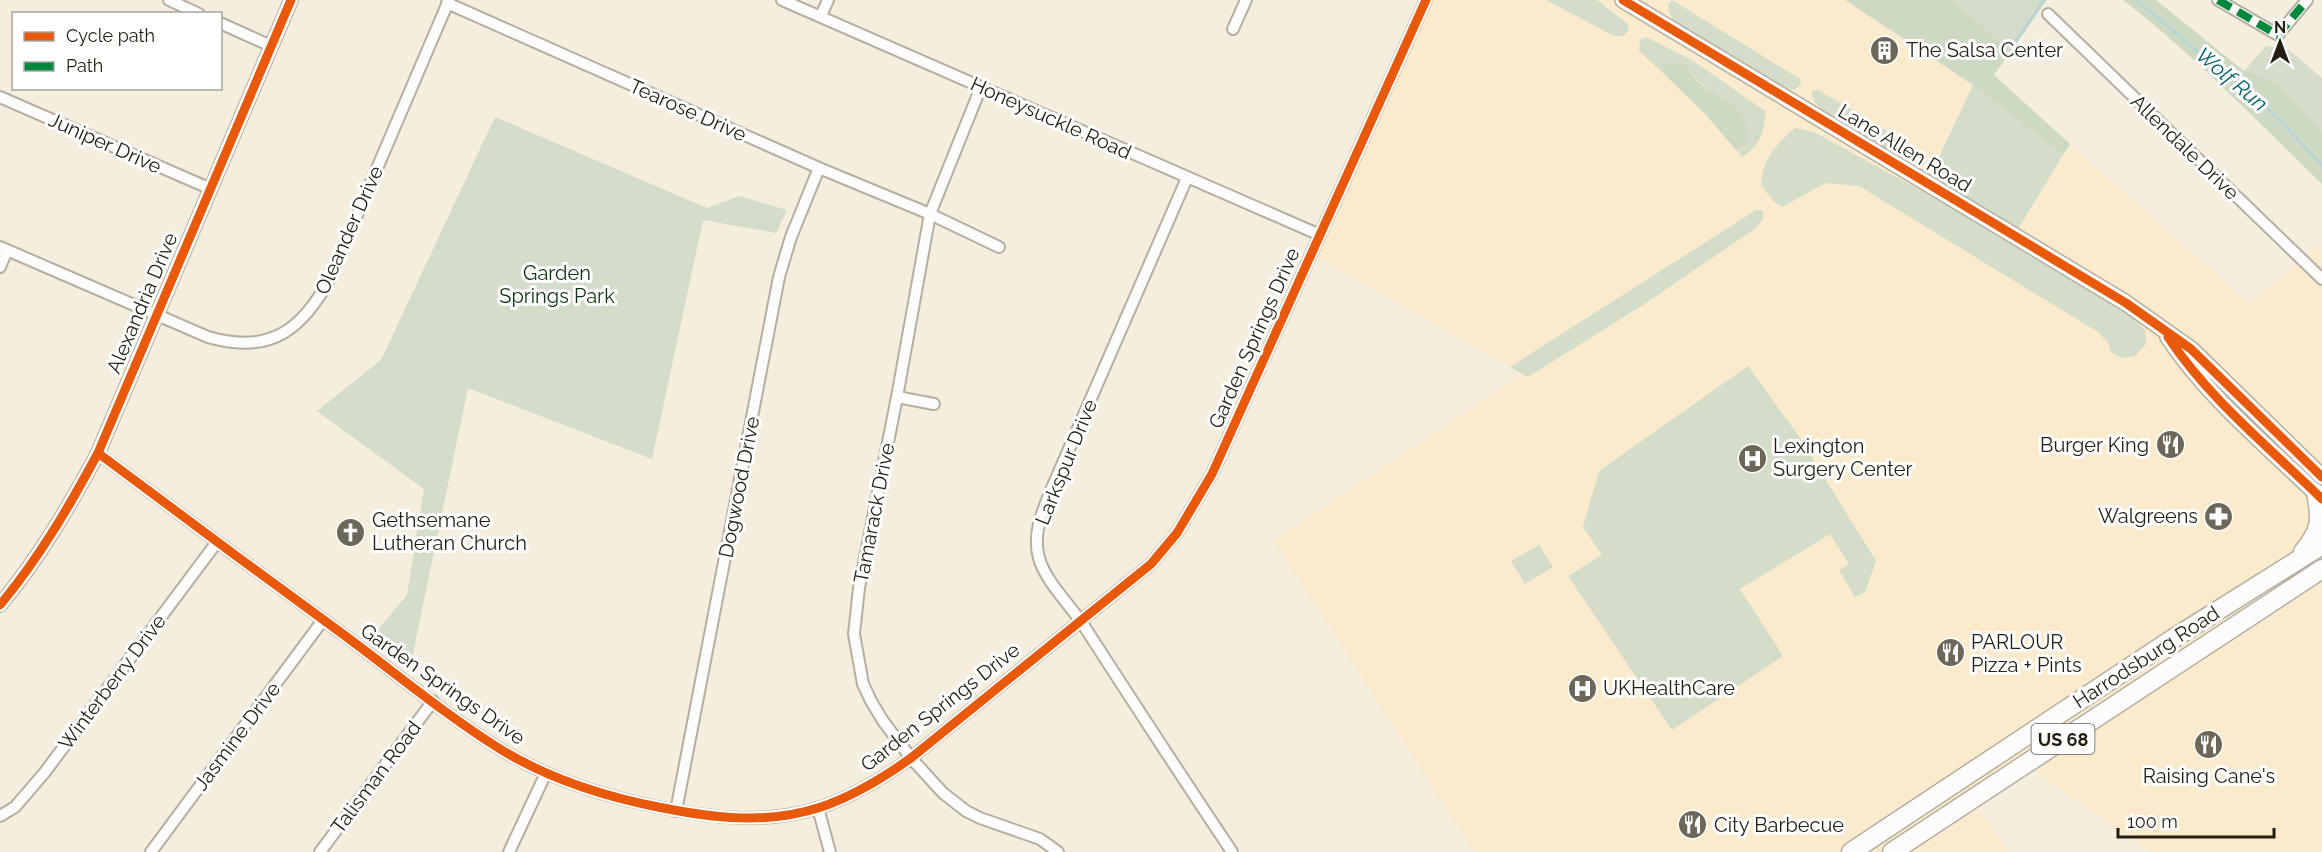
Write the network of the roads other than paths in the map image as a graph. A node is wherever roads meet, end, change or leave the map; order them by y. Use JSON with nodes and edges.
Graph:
{"nodes":[{"id":1,"x":169,"y":0,"type":"edge"},
{"id":2,"x":291,"y":0,"type":"edge"},
{"id":3,"x":783,"y":0,"type":"edge"},
{"id":4,"x":828,"y":0,"type":"edge"},
{"id":5,"x":1246,"y":0,"type":"edge"},
{"id":6,"x":1623,"y":0,"type":"edge"},
{"id":7,"x":2218,"y":0,"type":"edge"},
{"id":8,"x":2307,"y":0,"type":"edge"},
{"id":9,"x":1422,"y":1,"type":"edge"},
{"id":10,"x":448,"y":2,"type":"edge"},
{"id":11,"x":195,"y":12,"type":"edge"},
{"id":12,"x":2048,"y":14,"type":"dead end"},
{"id":13,"x":821,"y":16,"type":"junction"},
{"id":14,"x":222,"y":24,"type":"edge"},
{"id":15,"x":1233,"y":29,"type":"dead end"},
{"id":16,"x":272,"y":46,"type":"junction"},
{"id":17,"x":981,"y":87,"type":"junction"},
{"id":18,"x":0,"y":97,"type":"edge"},
{"id":19,"x":819,"y":168,"type":"junction"},
{"id":20,"x":1187,"y":178,"type":"junction"},
{"id":21,"x":211,"y":189,"type":"junction"},
{"id":22,"x":930,"y":214,"type":"junction"},
{"id":23,"x":1320,"y":235,"type":"junction"},
{"id":24,"x":999,"y":247,"type":"dead end"},
{"id":25,"x":3,"y":248,"type":"edge"},
{"id":26,"x":0,"y":267,"type":"edge"},
{"id":27,"x":2322,"y":279,"type":"edge"},
{"id":28,"x":156,"y":315,"type":"junction"},
{"id":29,"x":897,"y":397,"type":"junction"},
{"id":30,"x":934,"y":404,"type":"dead end"},
{"id":31,"x":98,"y":453,"type":"junction"},
{"id":32,"x":2320,"y":490,"type":"edge"},
{"id":33,"x":217,"y":542,"type":"junction"},
{"id":34,"x":2322,"y":545,"type":"edge"},
{"id":35,"x":2295,"y":563,"type":"junction"},
{"id":36,"x":2322,"y":569,"type":"edge"},
{"id":37,"x":0,"y":605,"type":"edge"},
{"id":38,"x":323,"y":620,"type":"junction"},
{"id":39,"x":1080,"y":620,"type":"junction"},
{"id":40,"x":433,"y":701,"type":"junction"},
{"id":41,"x":911,"y":758,"type":"junction"},
{"id":42,"x":546,"y":773,"type":"junction"},
{"id":43,"x":818,"y":808,"type":"junction"},
{"id":44,"x":676,"y":811,"type":"junction"},
{"id":45,"x":0,"y":816,"type":"edge"},
{"id":46,"x":1885,"y":829,"type":"junction"},
{"id":47,"x":1896,"y":851,"type":"edge"},
{"id":48,"x":151,"y":852,"type":"edge"},
{"id":49,"x":320,"y":852,"type":"edge"},
{"id":50,"x":508,"y":852,"type":"edge"},
{"id":51,"x":830,"y":852,"type":"edge"},
{"id":52,"x":1058,"y":852,"type":"edge"},
{"id":53,"x":1232,"y":852,"type":"edge"},
{"id":54,"x":1851,"y":852,"type":"edge"}],
"edges":[{"from":1,"to":11,"type":"street"},
{"from":2,"to":16,"type":"street","name":"Alexandria Drive"},
{"from":3,"to":13,"type":"street","name":"Honeysuckle Road"},
{"from":4,"to":13,"type":"street"},
{"from":5,"to":15,"type":"street"},
{"from":6,"to":32,"type":"main road","name":"Lane Allen Road"},
{"from":7,"to":8,"type":"street"},
{"from":9,"to":23,"type":"street","name":"Garden Springs Drive"},
{"from":10,"to":19,"type":"street","name":"Tearose Drive"},
{"from":10,"to":28,"type":"street","name":"Oleander Drive"},
{"from":12,"to":27,"type":"street","name":"Allendale Drive"},
{"from":13,"to":17,"type":"street","name":"Honeysuckle Road"},
{"from":14,"to":16,"type":"street"},
{"from":16,"to":21,"type":"street","name":"Alexandria Drive"},
{"from":17,"to":20,"type":"street","name":"Honeysuckle Road"},
{"from":17,"to":22,"type":"street","name":"Tamarack Drive"},
{"from":18,"to":21,"type":"street","name":"Juniper Drive"},
{"from":19,"to":22,"type":"street","name":"Tearose Drive"},
{"from":19,"to":44,"type":"street","name":"Dogwood Drive"},
{"from":20,"to":23,"type":"street","name":"Honeysuckle Road"},
{"from":20,"to":39,"type":"street","name":"Larkspur Drive"},
{"from":21,"to":28,"type":"street","name":"Alexandria Drive"},
{"from":22,"to":24,"type":"street","name":"Tearose Drive"},
{"from":22,"to":29,"type":"street","name":"Tamarack Drive"},
{"from":23,"to":39,"type":"street","name":"Garden Springs Drive"},
{"from":25,"to":26,"type":"street"},
{"from":25,"to":28,"type":"street","name":"Oleander Drive"},
{"from":28,"to":31,"type":"street","name":"Alexandria Drive"},
{"from":29,"to":30,"type":"street"},
{"from":29,"to":41,"type":"street","name":"Tamarack Drive"},
{"from":31,"to":33,"type":"street","name":"Garden Springs Drive"},
{"from":31,"to":37,"type":"street","name":"Alexandria Drive"},
{"from":32,"to":35,"type":"main road"},
{"from":33,"to":38,"type":"street","name":"Garden Springs Drive"},
{"from":33,"to":45,"type":"street","name":"Winterberry Drive"},
{"from":34,"to":35,"type":"main road","name":"Harrodsburg Road","number":"US 68"},
{"from":35,"to":46,"type":"main road","name":"Harrodsburg Road","number":"US 68"},
{"from":36,"to":47,"type":"main road","name":"Harrodsburg Road","number":"US 68"},
{"from":38,"to":40,"type":"street","name":"Garden Springs Drive"},
{"from":38,"to":48,"type":"street","name":"Jasmine Drive"},
{"from":39,"to":41,"type":"street","name":"Garden Springs Drive"},
{"from":39,"to":53,"type":"street","name":"Larkspur Drive"},
{"from":40,"to":42,"type":"street","name":"Garden Springs Drive"},
{"from":40,"to":49,"type":"street","name":"Talisman Road"},
{"from":41,"to":43,"type":"street","name":"Garden Springs Drive"},
{"from":41,"to":52,"type":"street","name":"Tamarack Drive"},
{"from":42,"to":44,"type":"street","name":"Garden Springs Drive"},
{"from":42,"to":50,"type":"street"},
{"from":43,"to":44,"type":"street","name":"Garden Springs Drive"},
{"from":43,"to":51,"type":"street"},
{"from":46,"to":47,"type":"street"},
{"from":46,"to":54,"type":"main road","name":"Harrodsburg Road","number":"US 68"}]}
